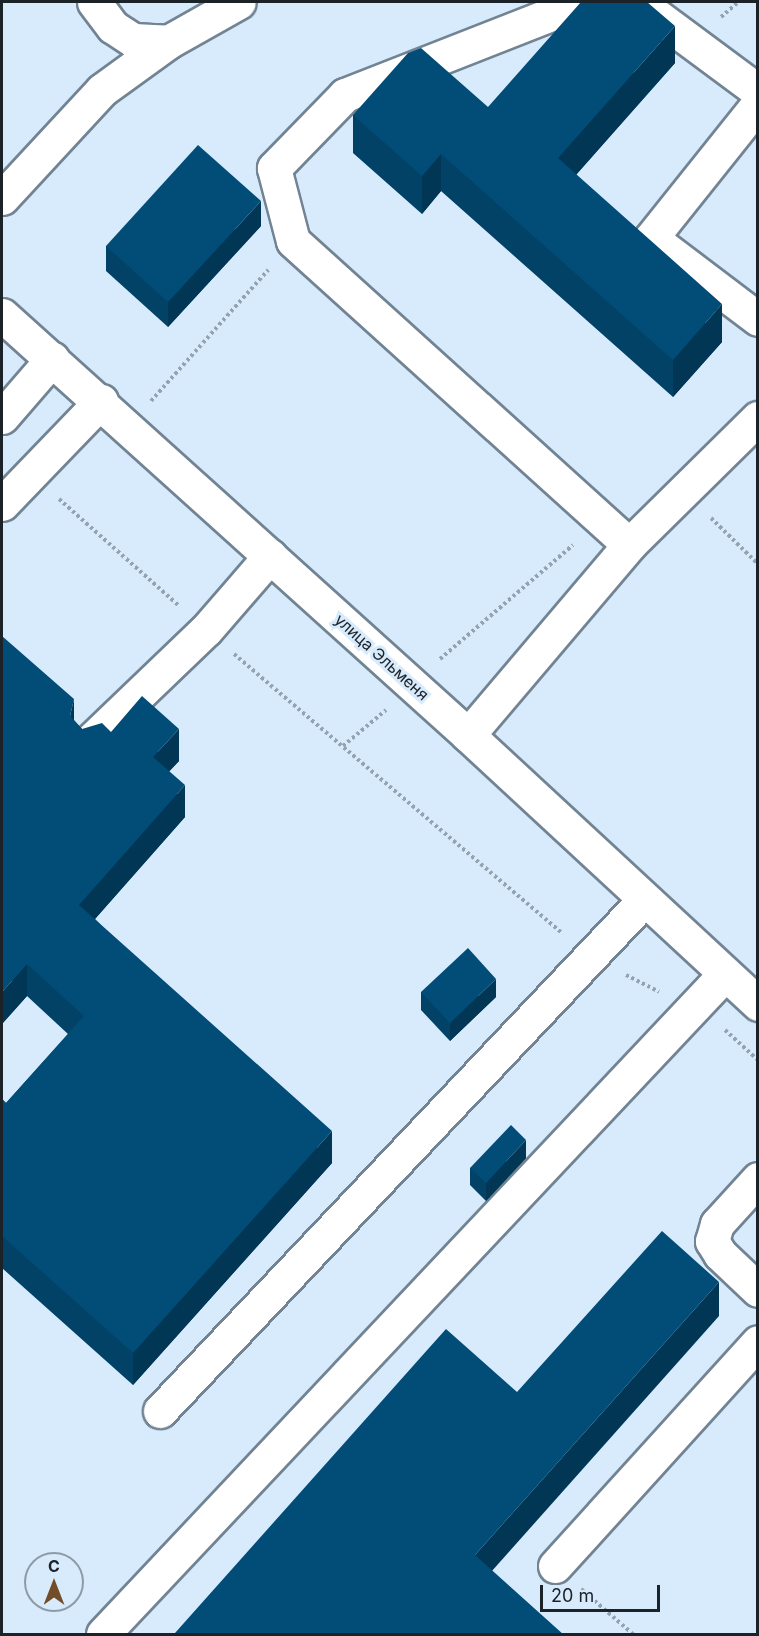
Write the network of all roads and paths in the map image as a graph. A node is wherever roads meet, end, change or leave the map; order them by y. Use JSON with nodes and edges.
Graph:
{"nodes":[{"id":1,"x":94,"y":2,"type":"edge"},
{"id":2,"x":239,"y":2,"type":"edge"},
{"id":3,"x":582,"y":2,"type":"edge"},
{"id":4,"x":638,"y":2,"type":"edge"},
{"id":5,"x":168,"y":42,"type":"junction"},
{"id":6,"x":758,"y":91,"type":"edge"},
{"id":7,"x":758,"y":104,"type":"edge"},
{"id":8,"x":2,"y":198,"type":"edge"},
{"id":9,"x":293,"y":241,"type":"junction"},
{"id":10,"x":2,"y":315,"type":"edge"},
{"id":11,"x":758,"y":319,"type":"edge"},
{"id":12,"x":52,"y":359,"type":"junction"},
{"id":13,"x":101,"y":401,"type":"junction"},
{"id":14,"x":2,"y":417,"type":"edge"},
{"id":15,"x":758,"y":418,"type":"edge"},
{"id":16,"x":129,"y":426,"type":"junction"},
{"id":17,"x":32,"y":474,"type":"junction"},
{"id":18,"x":684,"y":493,"type":"junction"},
{"id":19,"x":2,"y":504,"type":"edge"},
{"id":20,"x":602,"y":520,"type":"junction"},
{"id":21,"x":629,"y":545,"type":"junction"},
{"id":22,"x":270,"y":556,"type":"junction"},
{"id":23,"x":758,"y":564,"type":"edge"},
{"id":24,"x":206,"y":630,"type":"junction"},
{"id":25,"x":432,"y":665,"type":"dead end"},
{"id":26,"x":388,"y":708,"type":"dead end"},
{"id":27,"x":468,"y":735,"type":"junction"},
{"id":28,"x":88,"y":743,"type":"edge"},
{"id":29,"x":343,"y":746,"type":"junction"},
{"id":30,"x":644,"y":900,"type":"junction"},
{"id":31,"x":593,"y":958,"type":"junction"},
{"id":32,"x":725,"y":974,"type":"junction"},
{"id":33,"x":758,"y":1004,"type":"edge"},
{"id":34,"x":693,"y":1009,"type":"junction"},
{"id":35,"x":758,"y":1060,"type":"edge"},
{"id":36,"x":758,"y":1179,"type":"edge"},
{"id":37,"x":758,"y":1290,"type":"edge"},
{"id":38,"x":758,"y":1342,"type":"edge"},
{"id":39,"x":160,"y":1411,"type":"dead end"},
{"id":40,"x":555,"y":1566,"type":"joint"},
{"id":41,"x":103,"y":1635,"type":"edge"},
{"id":42,"x":633,"y":1635,"type":"edge"}],
"edges":[{"from":1,"to":5,"type":"street"},
{"from":2,"to":5,"type":"street"},
{"from":3,"to":9,"type":"street"},
{"from":4,"to":6,"type":"street"},
{"from":5,"to":8,"type":"street"},
{"from":7,"to":11,"type":"street"},
{"from":9,"to":16,"type":"path"},
{"from":9,"to":20,"type":"street"},
{"from":10,"to":12,"type":"street","name":"улица Эльменя"},
{"from":12,"to":13,"type":"street","name":"улица Эльменя"},
{"from":12,"to":14,"type":"street"},
{"from":13,"to":16,"type":"street","name":"улица Эльменя"},
{"from":13,"to":17,"type":"street"},
{"from":15,"to":18,"type":"street"},
{"from":16,"to":22,"type":"street","name":"улица Эльменя"},
{"from":17,"to":19,"type":"street"},
{"from":17,"to":24,"type":"path"},
{"from":18,"to":21,"type":"street"},
{"from":18,"to":23,"type":"path"},
{"from":20,"to":21,"type":"street"},
{"from":20,"to":25,"type":"path"},
{"from":21,"to":27,"type":"street"},
{"from":22,"to":24,"type":"street"},
{"from":22,"to":27,"type":"street","name":"улица Эльменя"},
{"from":24,"to":28,"type":"street"},
{"from":24,"to":29,"type":"path"},
{"from":26,"to":29,"type":"path"},
{"from":27,"to":30,"type":"street","name":"улица Эльменя"},
{"from":29,"to":31,"type":"path"},
{"from":30,"to":31,"type":"street"},
{"from":30,"to":32,"type":"street","name":"улица Эльменя"},
{"from":31,"to":34,"type":"path"},
{"from":31,"to":39,"type":"street"},
{"from":32,"to":33,"type":"street","name":"улица Эльменя"},
{"from":32,"to":34,"type":"street"},
{"from":34,"to":35,"type":"path"},
{"from":34,"to":41,"type":"street"},
{"from":36,"to":37,"type":"street"},
{"from":38,"to":40,"type":"street"},
{"from":40,"to":42,"type":"path"}]}
